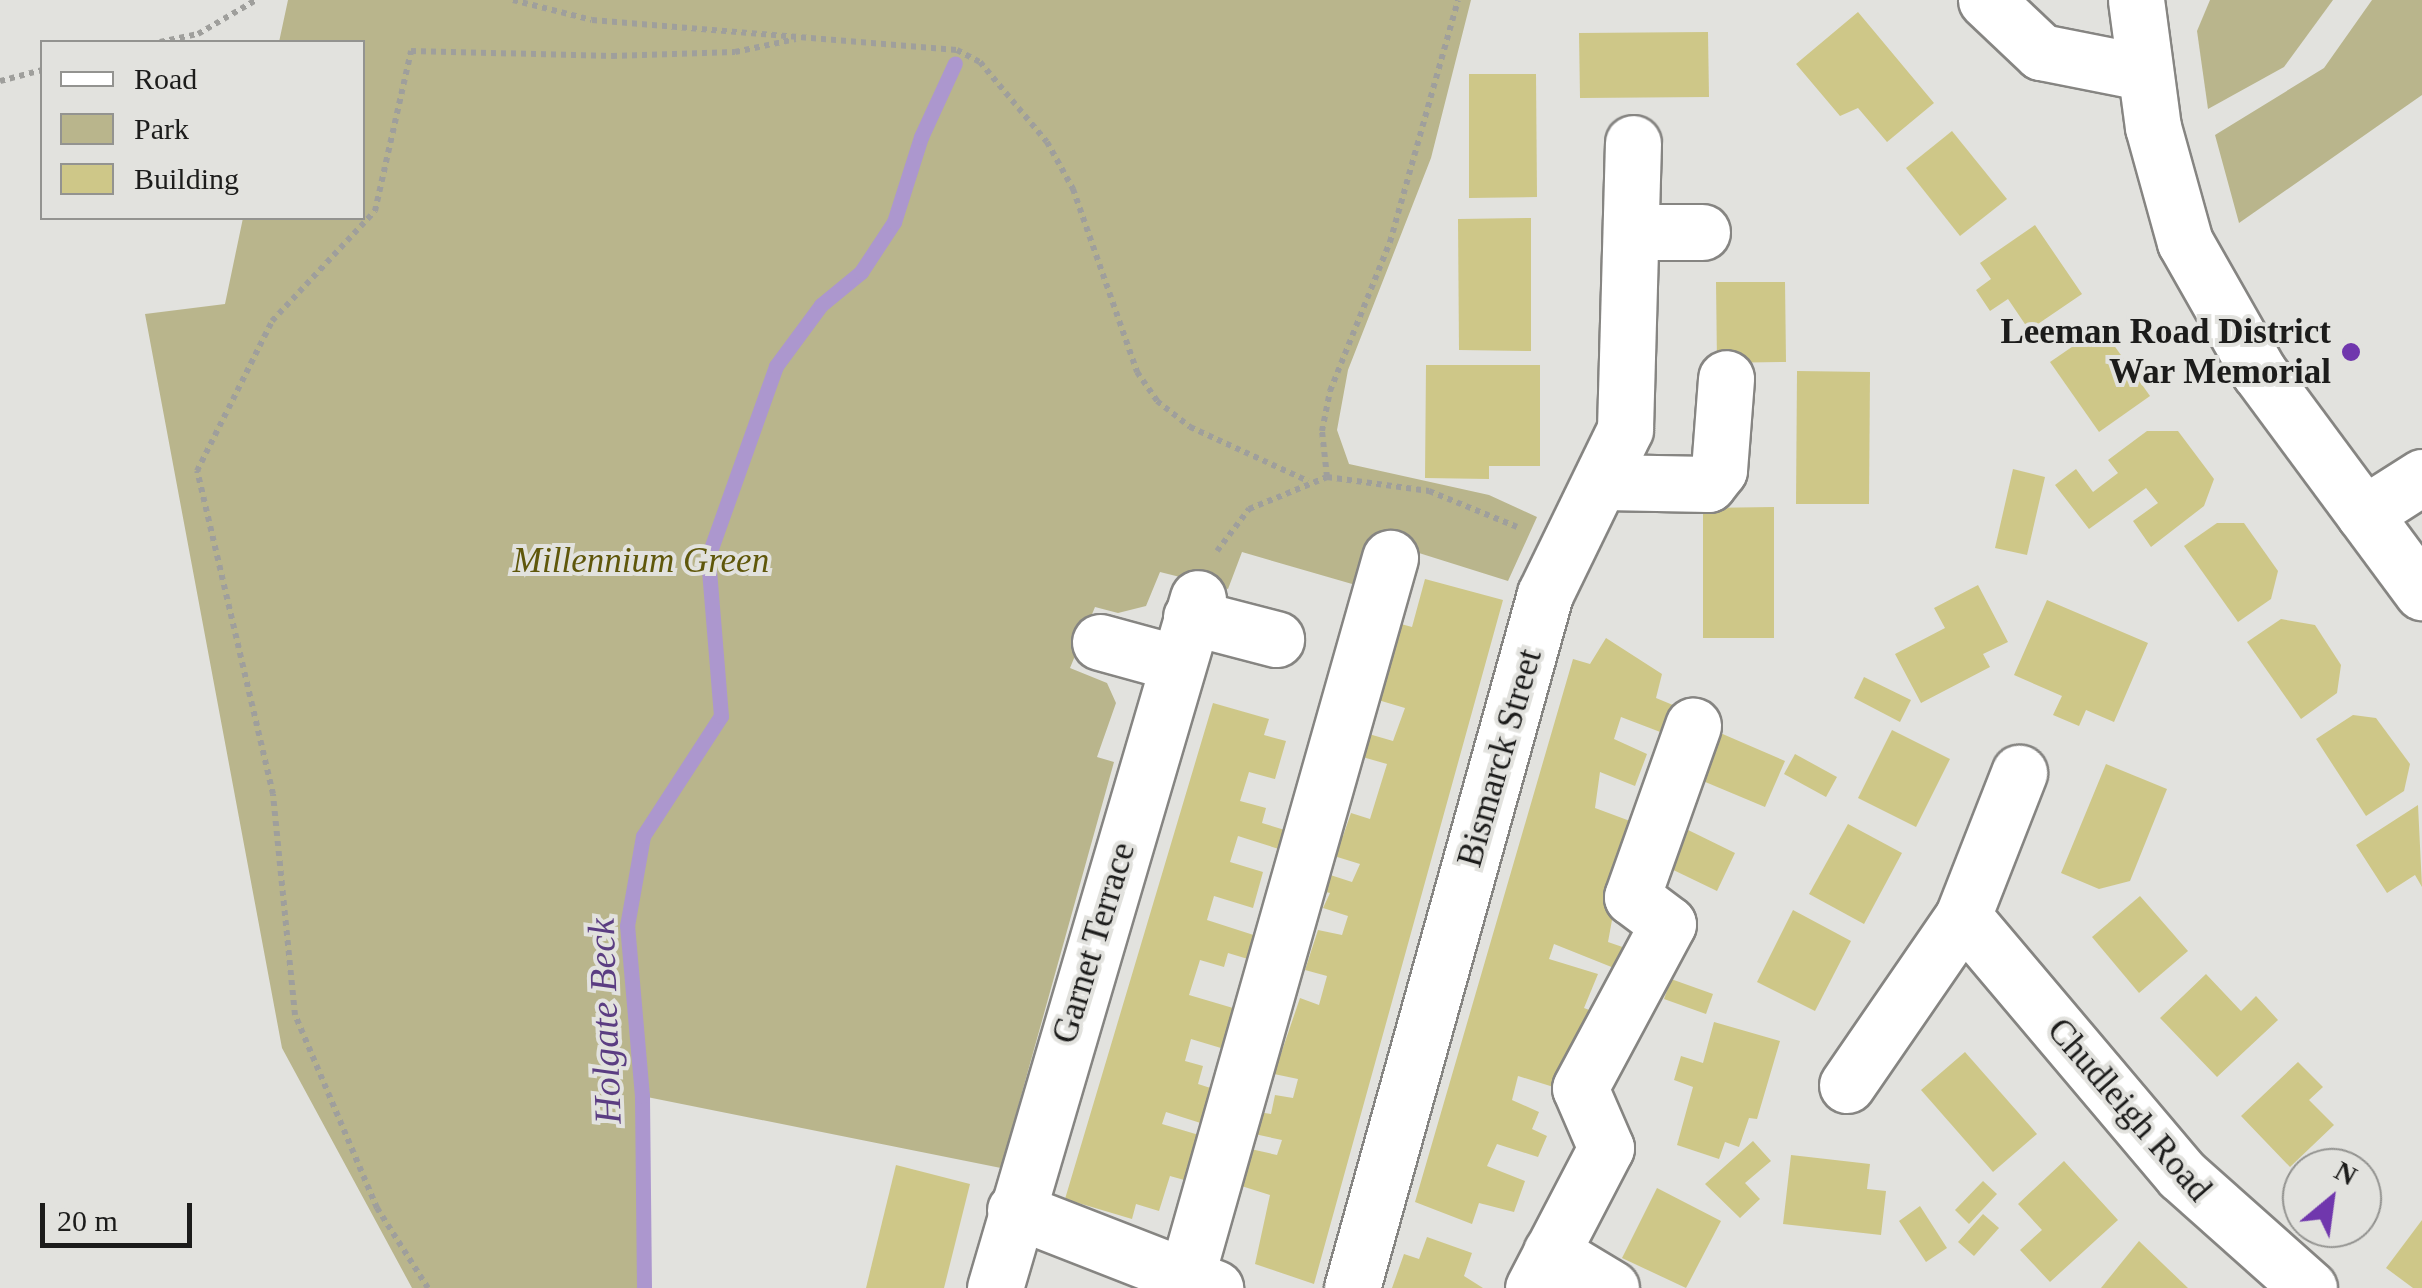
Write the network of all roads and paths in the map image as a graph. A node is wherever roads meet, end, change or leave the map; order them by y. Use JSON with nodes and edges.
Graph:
{"nodes":[{"id":1,"x":256,"y":0,"type":"edge"},
{"id":2,"x":513,"y":0,"type":"edge"},
{"id":3,"x":1458,"y":0,"type":"edge"},
{"id":4,"x":1986,"y":0,"type":"edge"},
{"id":5,"x":2136,"y":0,"type":"edge"},
{"id":6,"x":796,"y":39,"type":"junction"},
{"id":7,"x":170,"y":40,"type":"edge"},
{"id":8,"x":40,"y":70,"type":"edge"},
{"id":9,"x":2142,"y":72,"type":"junction"},
{"id":10,"x":0,"y":80,"type":"edge"},
{"id":11,"x":1633,"y":143,"type":"dead end"},
{"id":12,"x":1633,"y":232,"type":"junction"},
{"id":13,"x":1702,"y":232,"type":"dead end"},
{"id":14,"x":1726,"y":378,"type":"dead end"},
{"id":15,"x":1328,"y":477,"type":"dead end"},
{"id":16,"x":2422,"y":477,"type":"edge"},
{"id":17,"x":1308,"y":481,"type":"dead end"},
{"id":18,"x":1605,"y":482,"type":"junction"},
{"id":19,"x":2364,"y":514,"type":"junction"},
{"id":20,"x":1390,"y":558,"type":"dead end"},
{"id":21,"x":2422,"y":592,"type":"edge"},
{"id":22,"x":1189,"y":626,"type":"junction"},
{"id":23,"x":1276,"y":639,"type":"dead end"},
{"id":24,"x":1100,"y":642,"type":"dead end"},
{"id":25,"x":1693,"y":726,"type":"dead end"},
{"id":26,"x":2018,"y":774,"type":"dead end"},
{"id":27,"x":1963,"y":916,"type":"junction"},
{"id":28,"x":1848,"y":1085,"type":"dead end"},
{"id":29,"x":1015,"y":1210,"type":"junction"},
{"id":30,"x":1542,"y":1270,"type":"edge"},
{"id":31,"x":1195,"y":1284,"type":"edge"},
{"id":32,"x":428,"y":1288,"type":"edge"},
{"id":33,"x":995,"y":1288,"type":"edge"},
{"id":34,"x":1352,"y":1288,"type":"edge"},
{"id":35,"x":1611,"y":1288,"type":"edge"},
{"id":36,"x":2310,"y":1288,"type":"edge"}],
"edges":[{"from":1,"to":7,"type":"path"},
{"from":2,"to":6,"type":"path"},
{"from":3,"to":15,"type":"path"},
{"from":4,"to":9,"type":"street"},
{"from":5,"to":9,"type":"street"},
{"from":6,"to":17,"type":"path"},
{"from":6,"to":32,"type":"path"},
{"from":8,"to":10,"type":"path"},
{"from":9,"to":19,"type":"street"},
{"from":11,"to":12,"type":"street","name":"Bismarck Street"},
{"from":12,"to":13,"type":"street"},
{"from":12,"to":18,"type":"street","name":"Bismarck Street"},
{"from":14,"to":18,"type":"street"},
{"from":16,"to":19,"type":"street"},
{"from":18,"to":34,"type":"street","name":"Bismarck Street"},
{"from":19,"to":21,"type":"street"},
{"from":20,"to":31,"type":"street"},
{"from":22,"to":23,"type":"street"},
{"from":22,"to":24,"type":"street"},
{"from":22,"to":29,"type":"street","name":"Garnet Terrace"},
{"from":25,"to":30,"type":"street"},
{"from":26,"to":27,"type":"street"},
{"from":27,"to":28,"type":"street"},
{"from":27,"to":36,"type":"street","name":"Chudleigh Road"},
{"from":29,"to":31,"type":"street"},
{"from":29,"to":33,"type":"street","name":"Garnet Terrace"},
{"from":30,"to":35,"type":"street"}]}
